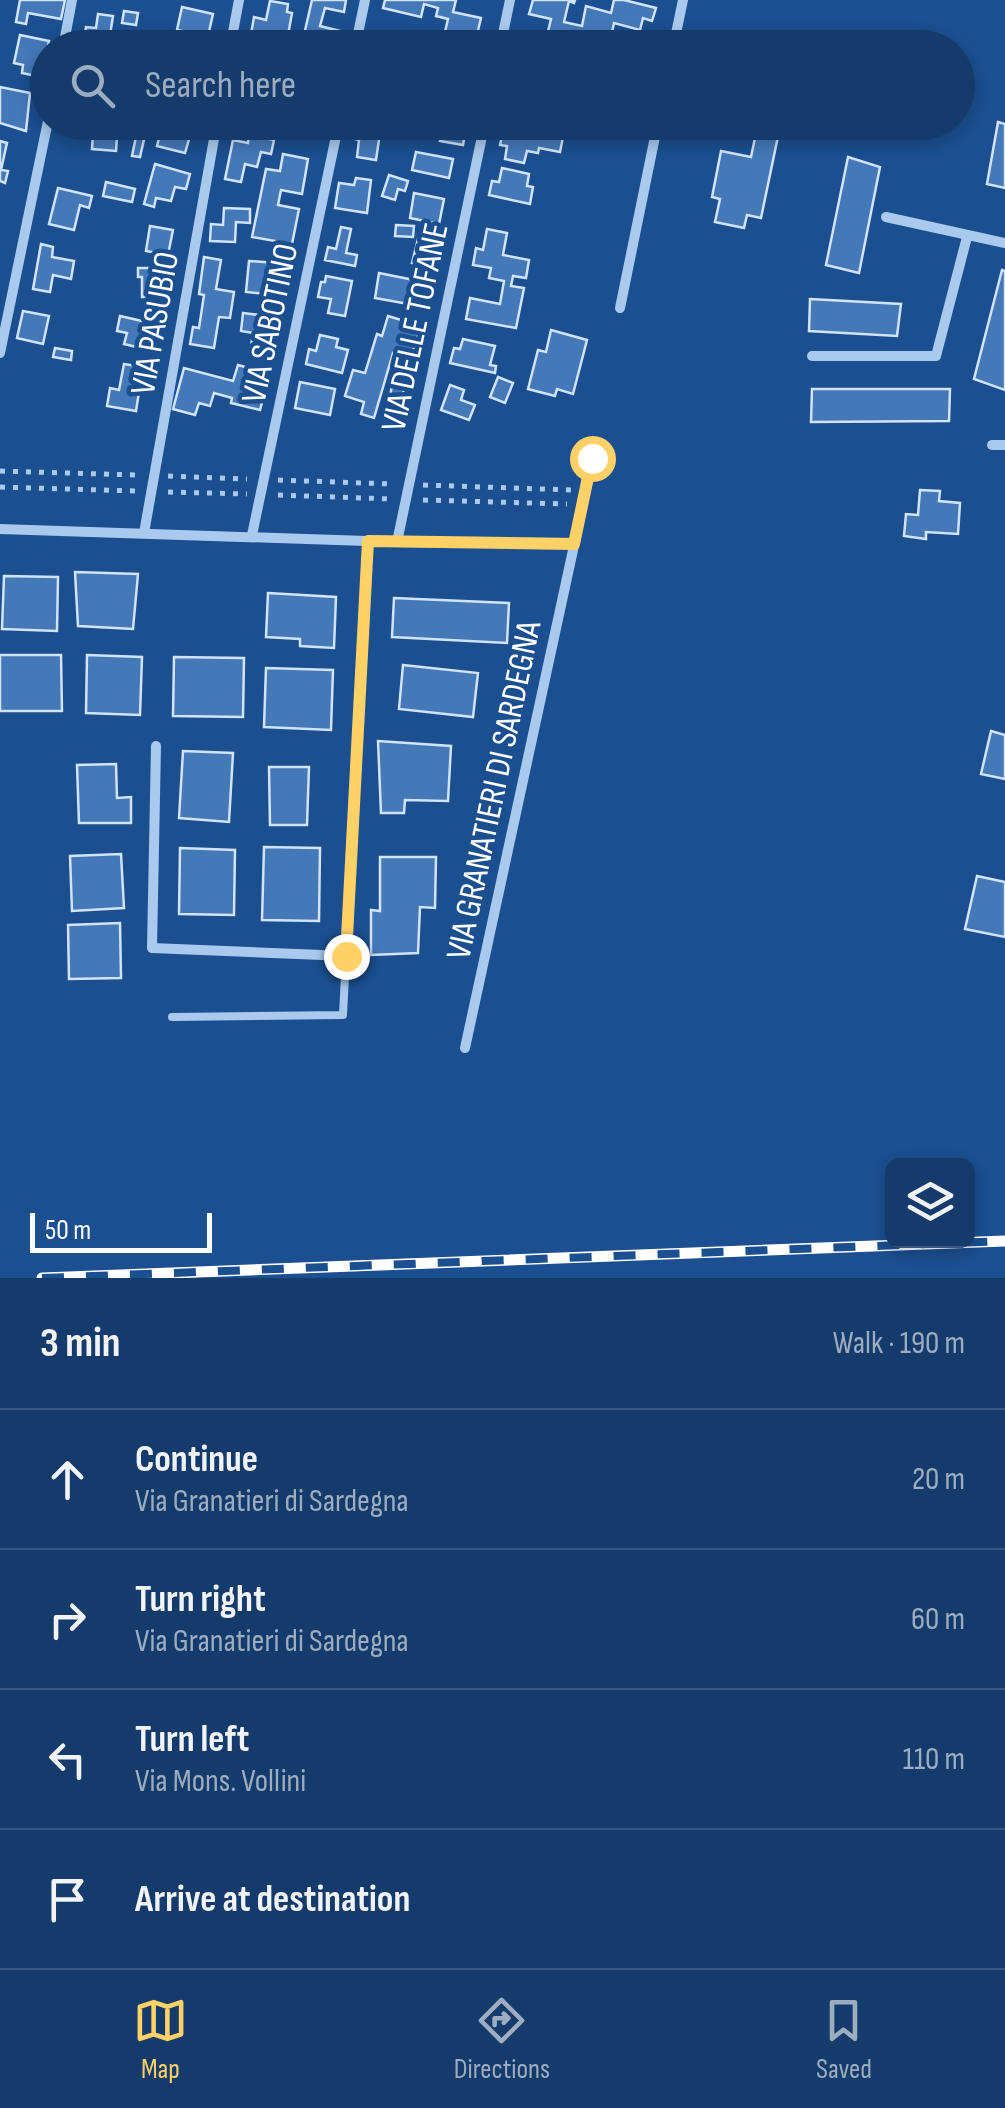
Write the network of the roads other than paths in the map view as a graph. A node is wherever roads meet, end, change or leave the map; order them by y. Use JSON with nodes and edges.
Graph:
{"nodes":[{"id":1,"x":72,"y":0,"type":"edge"},
{"id":2,"x":239,"y":0,"type":"edge"},
{"id":3,"x":365,"y":0,"type":"edge"},
{"id":4,"x":510,"y":0,"type":"edge"},
{"id":5,"x":683,"y":0,"type":"edge"},
{"id":6,"x":66,"y":30,"type":"edge"},
{"id":7,"x":233,"y":30,"type":"edge"},
{"id":8,"x":359,"y":30,"type":"edge"},
{"id":9,"x":504,"y":30,"type":"edge"},
{"id":10,"x":677,"y":30,"type":"edge"},
{"id":11,"x":44,"y":140,"type":"edge"},
{"id":12,"x":214,"y":140,"type":"edge"},
{"id":13,"x":335,"y":140,"type":"edge"},
{"id":14,"x":481,"y":140,"type":"edge"},
{"id":15,"x":654,"y":140,"type":"edge"},
{"id":16,"x":886,"y":217,"type":"dead end"},
{"id":17,"x":967,"y":236,"type":"junction"},
{"id":18,"x":1005,"y":243,"type":"edge"},
{"id":19,"x":620,"y":308,"type":"dead end"},
{"id":20,"x":0,"y":353,"type":"edge"},
{"id":21,"x":812,"y":356,"type":"dead end"},
{"id":22,"x":992,"y":444,"type":"dead end"},
{"id":23,"x":1005,"y":445,"type":"edge"},
{"id":24,"x":592,"y":458,"type":"dead end"},
{"id":25,"x":0,"y":529,"type":"edge"},
{"id":26,"x":144,"y":532,"type":"junction"},
{"id":27,"x":252,"y":535,"type":"junction"},
{"id":28,"x":368,"y":541,"type":"junction"},
{"id":29,"x":397,"y":542,"type":"junction"},
{"id":30,"x":574,"y":544,"type":"junction"},
{"id":31,"x":156,"y":746,"type":"dead end"},
{"id":32,"x":346,"y":956,"type":"junction"},
{"id":33,"x":172,"y":1017,"type":"dead end"},
{"id":34,"x":465,"y":1048,"type":"dead end"}],
"edges":[{"from":1,"to":6,"type":"street"},
{"from":2,"to":7,"type":"street"},
{"from":3,"to":8,"type":"street"},
{"from":4,"to":9,"type":"street"},
{"from":5,"to":10,"type":"street"},
{"from":11,"to":20,"type":"street"},
{"from":12,"to":26,"type":"street","name":"VIA PASUBIO"},
{"from":13,"to":27,"type":"street","name":"VIA SABOTINO"},
{"from":14,"to":29,"type":"street","name":"VIA DELLE TOFANE"},
{"from":15,"to":19,"type":"street"},
{"from":16,"to":17,"type":"street"},
{"from":17,"to":18,"type":"street"},
{"from":17,"to":21,"type":"street"},
{"from":22,"to":23,"type":"street"},
{"from":24,"to":30,"type":"street","name":"VIA GRANATIERI DI SARDEGNA"},
{"from":25,"to":26,"type":"street"},
{"from":26,"to":27,"type":"street"},
{"from":27,"to":28,"type":"street"},
{"from":28,"to":29,"type":"street"},
{"from":28,"to":32,"type":"street"},
{"from":29,"to":30,"type":"street"},
{"from":30,"to":34,"type":"street","name":"VIA GRANATIERI DI SARDEGNA"},
{"from":31,"to":32,"type":"street"},
{"from":32,"to":33,"type":"lane"}]}
